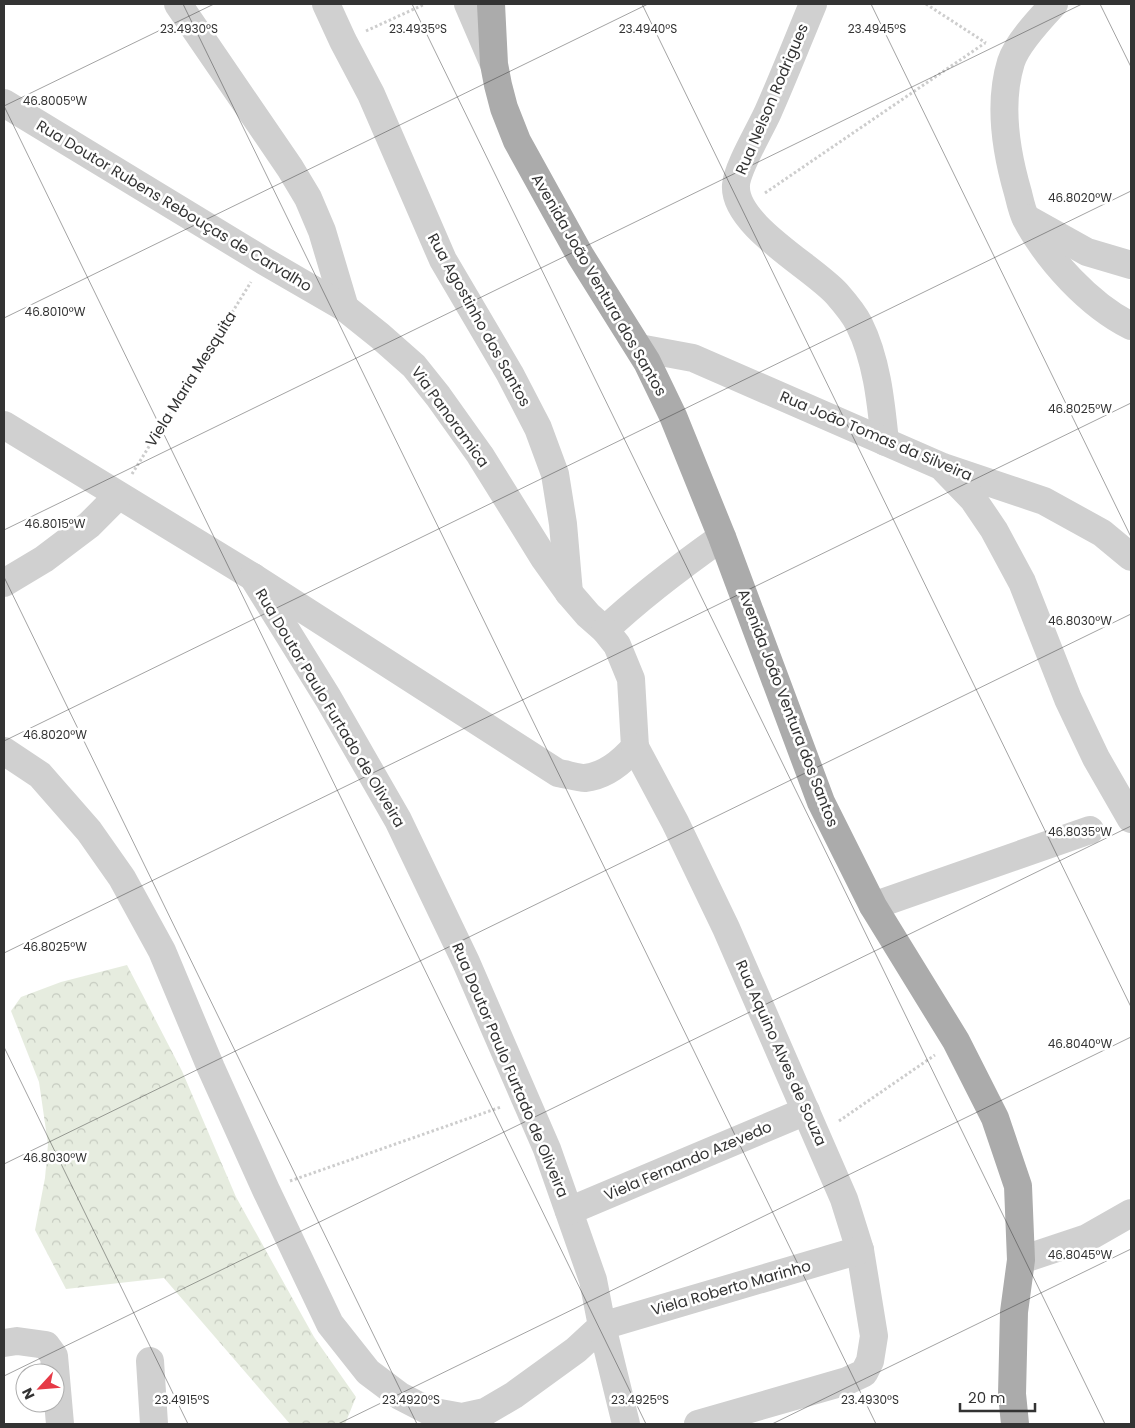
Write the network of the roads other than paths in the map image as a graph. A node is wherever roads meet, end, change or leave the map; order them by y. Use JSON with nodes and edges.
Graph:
{"nodes":[{"id":1,"x":178,"y":4,"type":"edge"},
{"id":2,"x":326,"y":4,"type":"edge"},
{"id":3,"x":468,"y":4,"type":"edge"},
{"id":4,"x":492,"y":4,"type":"edge"},
{"id":5,"x":813,"y":4,"type":"edge"},
{"id":6,"x":1054,"y":4,"type":"edge"},
{"id":7,"x":494,"y":64,"type":"junction"},
{"id":8,"x":4,"y":103,"type":"edge"},
{"id":9,"x":1025,"y":217,"type":"junction"},
{"id":10,"x":1131,"y":265,"type":"edge"},
{"id":11,"x":345,"y":308,"type":"junction"},
{"id":12,"x":1131,"y":326,"type":"edge"},
{"id":13,"x":639,"y":348,"type":"junction"},
{"id":14,"x":4,"y":425,"type":"edge"},
{"id":15,"x":884,"y":442,"type":"junction"},
{"id":16,"x":943,"y":467,"type":"junction"},
{"id":17,"x":118,"y":496,"type":"junction"},
{"id":18,"x":722,"y":537,"type":"junction"},
{"id":19,"x":1131,"y":557,"type":"edge"},
{"id":20,"x":253,"y":577,"type":"junction"},
{"id":21,"x":4,"y":583,"type":"edge"},
{"id":22,"x":569,"y":593,"type":"junction"},
{"id":23,"x":605,"y":630,"type":"junction"},
{"id":24,"x":635,"y":747,"type":"junction"},
{"id":25,"x":4,"y":751,"type":"edge"},
{"id":26,"x":1131,"y":819,"type":"edge"},
{"id":27,"x":1090,"y":830,"type":"dead end"},
{"id":28,"x":872,"y":906,"type":"junction"},
{"id":29,"x":806,"y":1111,"type":"junction"},
{"id":30,"x":569,"y":1211,"type":"junction"},
{"id":31,"x":1131,"y":1213,"type":"edge"},
{"id":32,"x":860,"y":1250,"type":"junction"},
{"id":33,"x":1021,"y":1260,"type":"junction"},
{"id":34,"x":602,"y":1326,"type":"junction"},
{"id":35,"x":4,"y":1343,"type":"edge"},
{"id":36,"x":150,"y":1361,"type":"dead end"},
{"id":37,"x":478,"y":1419,"type":"edge"},
{"id":38,"x":60,"y":1424,"type":"edge"},
{"id":39,"x":154,"y":1424,"type":"edge"},
{"id":40,"x":626,"y":1424,"type":"edge"},
{"id":41,"x":698,"y":1424,"type":"edge"},
{"id":42,"x":1015,"y":1424,"type":"edge"}],
"edges":[{"from":1,"to":11,"type":"street"},
{"from":2,"to":22,"type":"street","name":"Rua Agostinho dos Santos"},
{"from":3,"to":7,"type":"street"},
{"from":4,"to":7,"type":"main road","name":"Avenida João Ventura dos Santos"},
{"from":5,"to":15,"type":"street","name":"Rua Nelson Rodrigues"},
{"from":6,"to":9,"type":"street"},
{"from":7,"to":13,"type":"main road","name":"Avenida João Ventura dos Santos"},
{"from":8,"to":11,"type":"street","name":"Rua Doutor Rubens Rebouças de Carvalho"},
{"from":9,"to":10,"type":"street"},
{"from":9,"to":12,"type":"street"},
{"from":11,"to":22,"type":"street","name":"Via Panoramica"},
{"from":13,"to":15,"type":"street","name":"Rua João Tomas da Silveira"},
{"from":13,"to":18,"type":"main road","name":"Avenida João Ventura dos Santos"},
{"from":14,"to":17,"type":"street"},
{"from":15,"to":16,"type":"street","name":"Rua João Tomas da Silveira"},
{"from":16,"to":19,"type":"street","name":"Rua João Tomas da Silveira"},
{"from":16,"to":26,"type":"street"},
{"from":17,"to":20,"type":"street"},
{"from":17,"to":21,"type":"street"},
{"from":18,"to":23,"type":"street"},
{"from":18,"to":28,"type":"main road","name":"Avenida João Ventura dos Santos"},
{"from":20,"to":24,"type":"street"},
{"from":20,"to":30,"type":"street","name":"Rua Doutor Paulo Furtado de Oliveira"},
{"from":22,"to":23,"type":"street","name":"Via Panoramica"},
{"from":23,"to":24,"type":"street","name":"Via Panoramica"},
{"from":24,"to":29,"type":"street","name":"Rua Aquino Alves de Souza"},
{"from":25,"to":37,"type":"street"},
{"from":27,"to":28,"type":"street"},
{"from":28,"to":33,"type":"main road","name":"Avenida João Ventura dos Santos"},
{"from":29,"to":30,"type":"street","name":"Viela Fernando Azevedo"},
{"from":29,"to":32,"type":"street","name":"Rua Aquino Alves de Souza"},
{"from":30,"to":34,"type":"street","name":"Rua Doutor Paulo Furtado de Oliveira"},
{"from":31,"to":33,"type":"street"},
{"from":32,"to":34,"type":"street","name":"Viela Roberto Marinho"},
{"from":32,"to":41,"type":"street","name":"Rua Aquino Alves de Souza"},
{"from":33,"to":42,"type":"main road","name":"Avenida João Ventura dos Santos"},
{"from":34,"to":37,"type":"street"},
{"from":34,"to":40,"type":"street","name":"Rua Doutor Paulo Furtado de Oliveira"},
{"from":35,"to":38,"type":"street"},
{"from":36,"to":39,"type":"street"}]}
